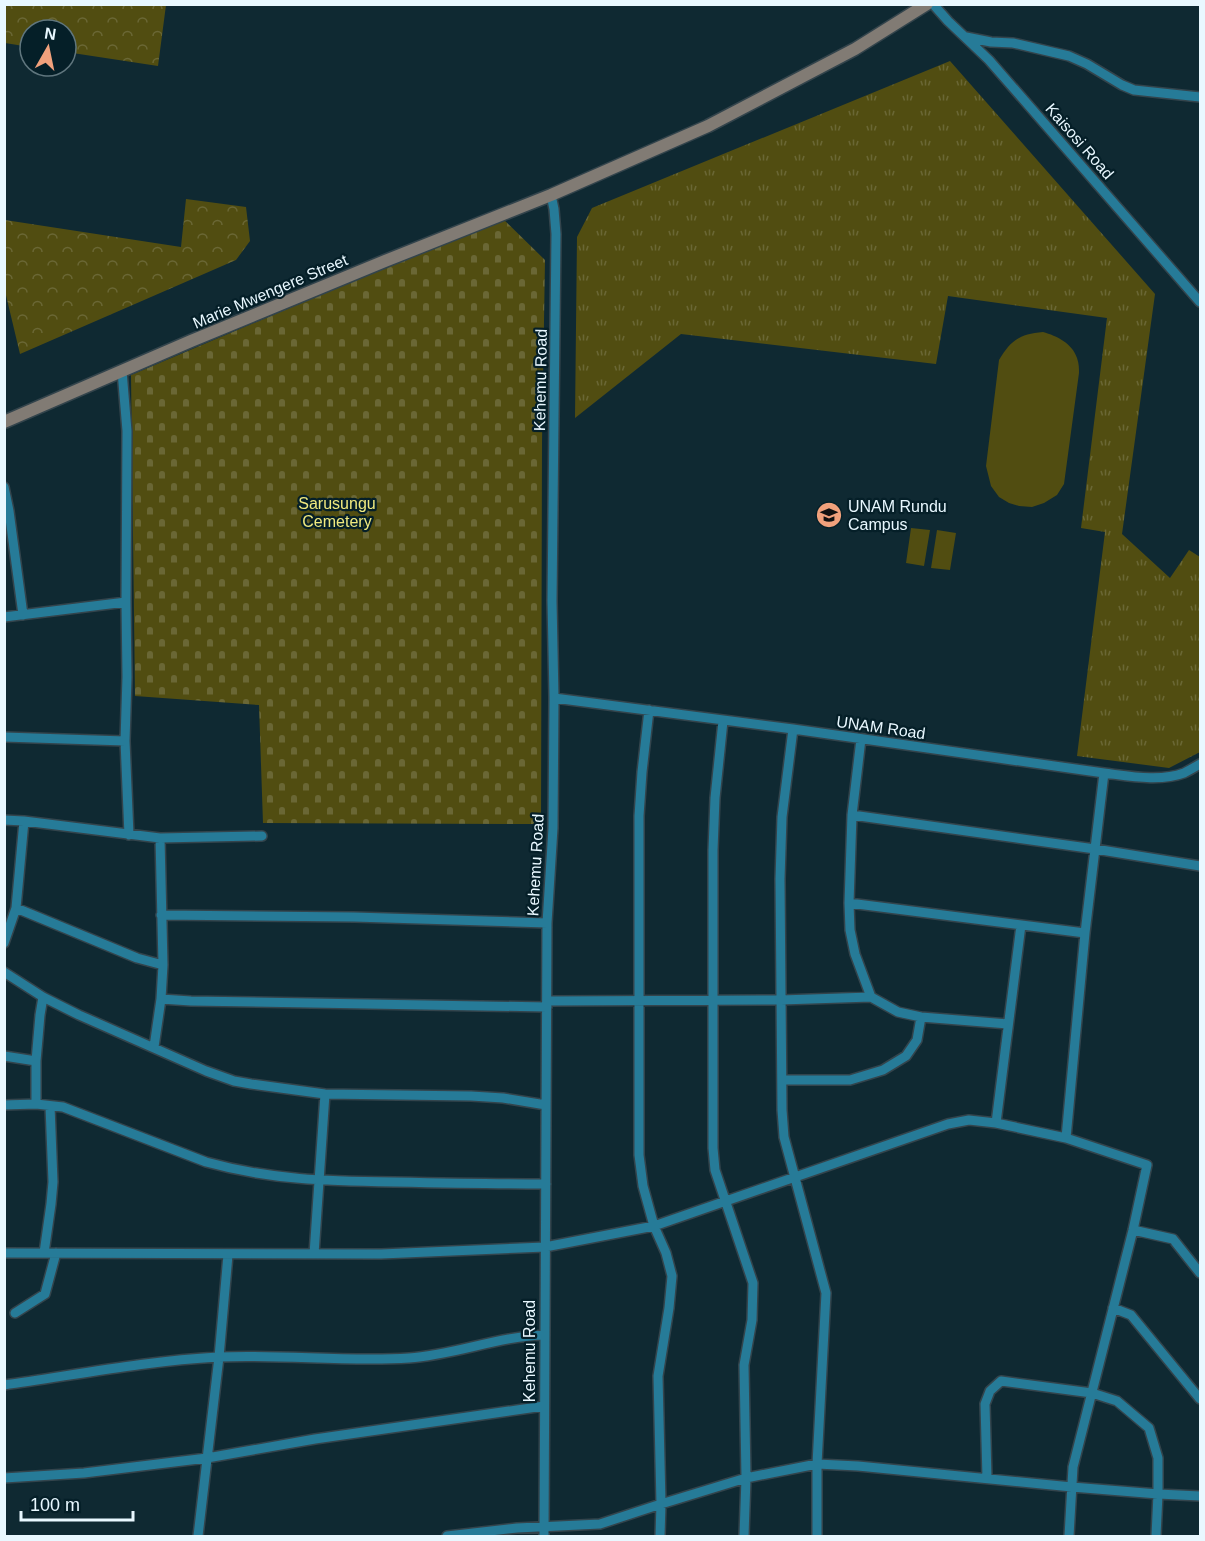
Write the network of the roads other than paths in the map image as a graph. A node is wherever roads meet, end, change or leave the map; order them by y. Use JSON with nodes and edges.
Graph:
{"nodes":[{"id":1,"x":927,"y":4,"type":"edge"},
{"id":2,"x":933,"y":4,"type":"edge"},
{"id":3,"x":966,"y":37,"type":"junction"},
{"id":4,"x":1200,"y":96,"type":"edge"},
{"id":5,"x":551,"y":195,"type":"junction"},
{"id":6,"x":1200,"y":301,"type":"edge"},
{"id":7,"x":122,"y":371,"type":"junction"},
{"id":8,"x":4,"y":422,"type":"edge"},
{"id":9,"x":4,"y":487,"type":"edge"},
{"id":10,"x":126,"y":602,"type":"junction"},
{"id":11,"x":23,"y":615,"type":"junction"},
{"id":12,"x":4,"y":618,"type":"edge"},
{"id":13,"x":554,"y":698,"type":"junction"},
{"id":14,"x":649,"y":710,"type":"junction"},
{"id":15,"x":723,"y":721,"type":"junction"},
{"id":16,"x":793,"y":729,"type":"junction"},
{"id":17,"x":4,"y":736,"type":"edge"},
{"id":18,"x":861,"y":739,"type":"junction"},
{"id":19,"x":125,"y":741,"type":"junction"},
{"id":20,"x":1200,"y":764,"type":"edge"},
{"id":21,"x":1104,"y":773,"type":"junction"},
{"id":22,"x":852,"y":815,"type":"junction"},
{"id":23,"x":4,"y":820,"type":"edge"},
{"id":24,"x":24,"y":821,"type":"junction"},
{"id":25,"x":129,"y":835,"type":"junction"},
{"id":26,"x":262,"y":836,"type":"dead end"},
{"id":27,"x":160,"y":838,"type":"junction"},
{"id":28,"x":1095,"y":849,"type":"junction"},
{"id":29,"x":1200,"y":866,"type":"edge"},
{"id":30,"x":849,"y":903,"type":"junction"},
{"id":31,"x":16,"y":908,"type":"junction"},
{"id":32,"x":161,"y":915,"type":"junction"},
{"id":33,"x":548,"y":924,"type":"junction"},
{"id":34,"x":1021,"y":925,"type":"junction"},
{"id":35,"x":1085,"y":933,"type":"junction"},
{"id":36,"x":4,"y":943,"type":"edge"},
{"id":37,"x":163,"y":965,"type":"junction"},
{"id":38,"x":4,"y":972,"type":"edge"},
{"id":39,"x":44,"y":997,"type":"junction"},
{"id":40,"x":871,"y":997,"type":"junction"},
{"id":41,"x":161,"y":999,"type":"junction"},
{"id":42,"x":639,"y":1000,"type":"junction"},
{"id":43,"x":713,"y":1000,"type":"junction"},
{"id":44,"x":781,"y":1000,"type":"junction"},
{"id":45,"x":548,"y":1004,"type":"junction"},
{"id":46,"x":921,"y":1017,"type":"junction"},
{"id":47,"x":1008,"y":1024,"type":"junction"},
{"id":48,"x":154,"y":1047,"type":"junction"},
{"id":49,"x":4,"y":1056,"type":"edge"},
{"id":50,"x":36,"y":1061,"type":"junction"},
{"id":51,"x":782,"y":1080,"type":"junction"},
{"id":52,"x":325,"y":1094,"type":"junction"},
{"id":53,"x":36,"y":1104,"type":"junction"},
{"id":54,"x":546,"y":1105,"type":"junction"},
{"id":55,"x":4,"y":1106,"type":"edge"},
{"id":56,"x":50,"y":1106,"type":"junction"},
{"id":57,"x":996,"y":1123,"type":"junction"},
{"id":58,"x":1066,"y":1138,"type":"junction"},
{"id":59,"x":795,"y":1176,"type":"junction"},
{"id":60,"x":319,"y":1181,"type":"junction"},
{"id":61,"x":546,"y":1184,"type":"junction"},
{"id":62,"x":726,"y":1201,"type":"junction"},
{"id":63,"x":654,"y":1226,"type":"junction"},
{"id":64,"x":1133,"y":1230,"type":"junction"},
{"id":65,"x":545,"y":1247,"type":"junction"},
{"id":66,"x":4,"y":1253,"type":"edge"},
{"id":67,"x":44,"y":1253,"type":"junction"},
{"id":68,"x":56,"y":1253,"type":"junction"},
{"id":69,"x":314,"y":1254,"type":"junction"},
{"id":70,"x":228,"y":1255,"type":"junction"},
{"id":71,"x":1200,"y":1273,"type":"edge"},
{"id":72,"x":1113,"y":1308,"type":"junction"},
{"id":73,"x":15,"y":1313,"type":"dead end"},
{"id":74,"x":544,"y":1335,"type":"junction"},
{"id":75,"x":219,"y":1357,"type":"junction"},
{"id":76,"x":4,"y":1385,"type":"edge"},
{"id":77,"x":1092,"y":1393,"type":"junction"},
{"id":78,"x":1200,"y":1399,"type":"edge"},
{"id":79,"x":544,"y":1406,"type":"junction"},
{"id":80,"x":207,"y":1458,"type":"junction"},
{"id":81,"x":817,"y":1464,"type":"junction"},
{"id":82,"x":4,"y":1478,"type":"edge"},
{"id":83,"x":746,"y":1478,"type":"junction"},
{"id":84,"x":987,"y":1478,"type":"junction"},
{"id":85,"x":1072,"y":1487,"type":"junction"},
{"id":86,"x":1158,"y":1494,"type":"junction"},
{"id":87,"x":1200,"y":1496,"type":"edge"},
{"id":88,"x":661,"y":1504,"type":"junction"},
{"id":89,"x":544,"y":1532,"type":"edge"},
{"id":90,"x":198,"y":1536,"type":"edge"},
{"id":91,"x":447,"y":1536,"type":"edge"},
{"id":92,"x":660,"y":1536,"type":"edge"},
{"id":93,"x":744,"y":1536,"type":"edge"},
{"id":94,"x":817,"y":1536,"type":"edge"},
{"id":95,"x":1069,"y":1536,"type":"edge"},
{"id":96,"x":1156,"y":1536,"type":"edge"}],
"edges":[{"from":1,"to":5,"type":"main road","name":"Marie Mwengere Street"},
{"from":2,"to":3,"type":"street","name":"Kaisosi Road"},
{"from":3,"to":4,"type":"street"},
{"from":3,"to":6,"type":"street","name":"Kaisosi Road"},
{"from":5,"to":7,"type":"main road","name":"Marie Mwengere Street"},
{"from":5,"to":13,"type":"street","name":"Kehemu Road"},
{"from":7,"to":8,"type":"main road","name":"Marie Mwengere Street"},
{"from":7,"to":10,"type":"street"},
{"from":9,"to":11,"type":"street"},
{"from":10,"to":11,"type":"street"},
{"from":10,"to":19,"type":"street"},
{"from":11,"to":12,"type":"street"},
{"from":13,"to":14,"type":"street","name":"UNAM Road"},
{"from":13,"to":33,"type":"street","name":"Kehemu Road"},
{"from":14,"to":15,"type":"street","name":"UNAM Road"},
{"from":14,"to":42,"type":"street"},
{"from":15,"to":16,"type":"street","name":"UNAM Road"},
{"from":15,"to":43,"type":"street"},
{"from":16,"to":18,"type":"street","name":"UNAM Road"},
{"from":16,"to":44,"type":"street"},
{"from":17,"to":19,"type":"street"},
{"from":18,"to":21,"type":"street","name":"UNAM Road"},
{"from":18,"to":22,"type":"street"},
{"from":19,"to":25,"type":"street"},
{"from":20,"to":21,"type":"street","name":"UNAM Road"},
{"from":21,"to":28,"type":"street"},
{"from":22,"to":28,"type":"street"},
{"from":22,"to":30,"type":"street"},
{"from":23,"to":24,"type":"street"},
{"from":24,"to":25,"type":"street"},
{"from":24,"to":31,"type":"street"},
{"from":25,"to":27,"type":"street"},
{"from":26,"to":27,"type":"street"},
{"from":27,"to":32,"type":"street"},
{"from":28,"to":29,"type":"street"},
{"from":28,"to":35,"type":"street"},
{"from":30,"to":34,"type":"street"},
{"from":30,"to":40,"type":"street"},
{"from":31,"to":36,"type":"street"},
{"from":31,"to":37,"type":"street"},
{"from":32,"to":33,"type":"street"},
{"from":32,"to":37,"type":"street"},
{"from":33,"to":45,"type":"street","name":"Kehemu Road"},
{"from":34,"to":35,"type":"street"},
{"from":34,"to":47,"type":"street"},
{"from":35,"to":58,"type":"street"},
{"from":37,"to":41,"type":"street"},
{"from":38,"to":39,"type":"street"},
{"from":39,"to":48,"type":"street"},
{"from":39,"to":50,"type":"street"},
{"from":40,"to":44,"type":"street"},
{"from":40,"to":46,"type":"street"},
{"from":41,"to":45,"type":"street"},
{"from":41,"to":48,"type":"street"},
{"from":42,"to":43,"type":"street"},
{"from":42,"to":45,"type":"street"},
{"from":42,"to":63,"type":"street"},
{"from":43,"to":44,"type":"street"},
{"from":43,"to":62,"type":"street"},
{"from":44,"to":51,"type":"street"},
{"from":45,"to":54,"type":"street","name":"Kehemu Road"},
{"from":46,"to":47,"type":"street"},
{"from":46,"to":51,"type":"street"},
{"from":47,"to":57,"type":"street"},
{"from":48,"to":52,"type":"street"},
{"from":49,"to":50,"type":"street"},
{"from":50,"to":53,"type":"street"},
{"from":51,"to":59,"type":"street"},
{"from":52,"to":54,"type":"street"},
{"from":52,"to":60,"type":"street"},
{"from":53,"to":55,"type":"street"},
{"from":53,"to":56,"type":"street"},
{"from":54,"to":61,"type":"street","name":"Kehemu Road"},
{"from":56,"to":60,"type":"street"},
{"from":56,"to":67,"type":"street"},
{"from":57,"to":58,"type":"street"},
{"from":57,"to":59,"type":"street"},
{"from":58,"to":64,"type":"street"},
{"from":59,"to":62,"type":"street"},
{"from":59,"to":81,"type":"street"},
{"from":60,"to":61,"type":"street"},
{"from":60,"to":69,"type":"street"},
{"from":61,"to":65,"type":"street","name":"Kehemu Road"},
{"from":62,"to":63,"type":"street"},
{"from":62,"to":83,"type":"street"},
{"from":63,"to":65,"type":"street"},
{"from":63,"to":88,"type":"street"},
{"from":64,"to":71,"type":"street"},
{"from":64,"to":72,"type":"street"},
{"from":65,"to":69,"type":"street"},
{"from":65,"to":74,"type":"street","name":"Kehemu Road"},
{"from":66,"to":67,"type":"street"},
{"from":67,"to":68,"type":"street"},
{"from":68,"to":70,"type":"street"},
{"from":68,"to":73,"type":"street"},
{"from":69,"to":70,"type":"street"},
{"from":70,"to":75,"type":"street"},
{"from":72,"to":77,"type":"street"},
{"from":72,"to":78,"type":"street"},
{"from":74,"to":75,"type":"street"},
{"from":74,"to":79,"type":"street","name":"Kehemu Road"},
{"from":75,"to":76,"type":"street"},
{"from":75,"to":80,"type":"street"},
{"from":77,"to":84,"type":"street"},
{"from":77,"to":85,"type":"street"},
{"from":77,"to":86,"type":"street"},
{"from":79,"to":80,"type":"street"},
{"from":79,"to":89,"type":"street","name":"Kehemu Road"},
{"from":80,"to":82,"type":"street"},
{"from":80,"to":90,"type":"street"},
{"from":81,"to":83,"type":"street"},
{"from":81,"to":84,"type":"street"},
{"from":81,"to":94,"type":"street"},
{"from":83,"to":88,"type":"street"},
{"from":83,"to":93,"type":"street"},
{"from":84,"to":85,"type":"street"},
{"from":85,"to":86,"type":"street"},
{"from":85,"to":95,"type":"street"},
{"from":86,"to":87,"type":"street"},
{"from":86,"to":96,"type":"street"},
{"from":88,"to":89,"type":"street"},
{"from":88,"to":92,"type":"street"},
{"from":89,"to":91,"type":"street"}]}
